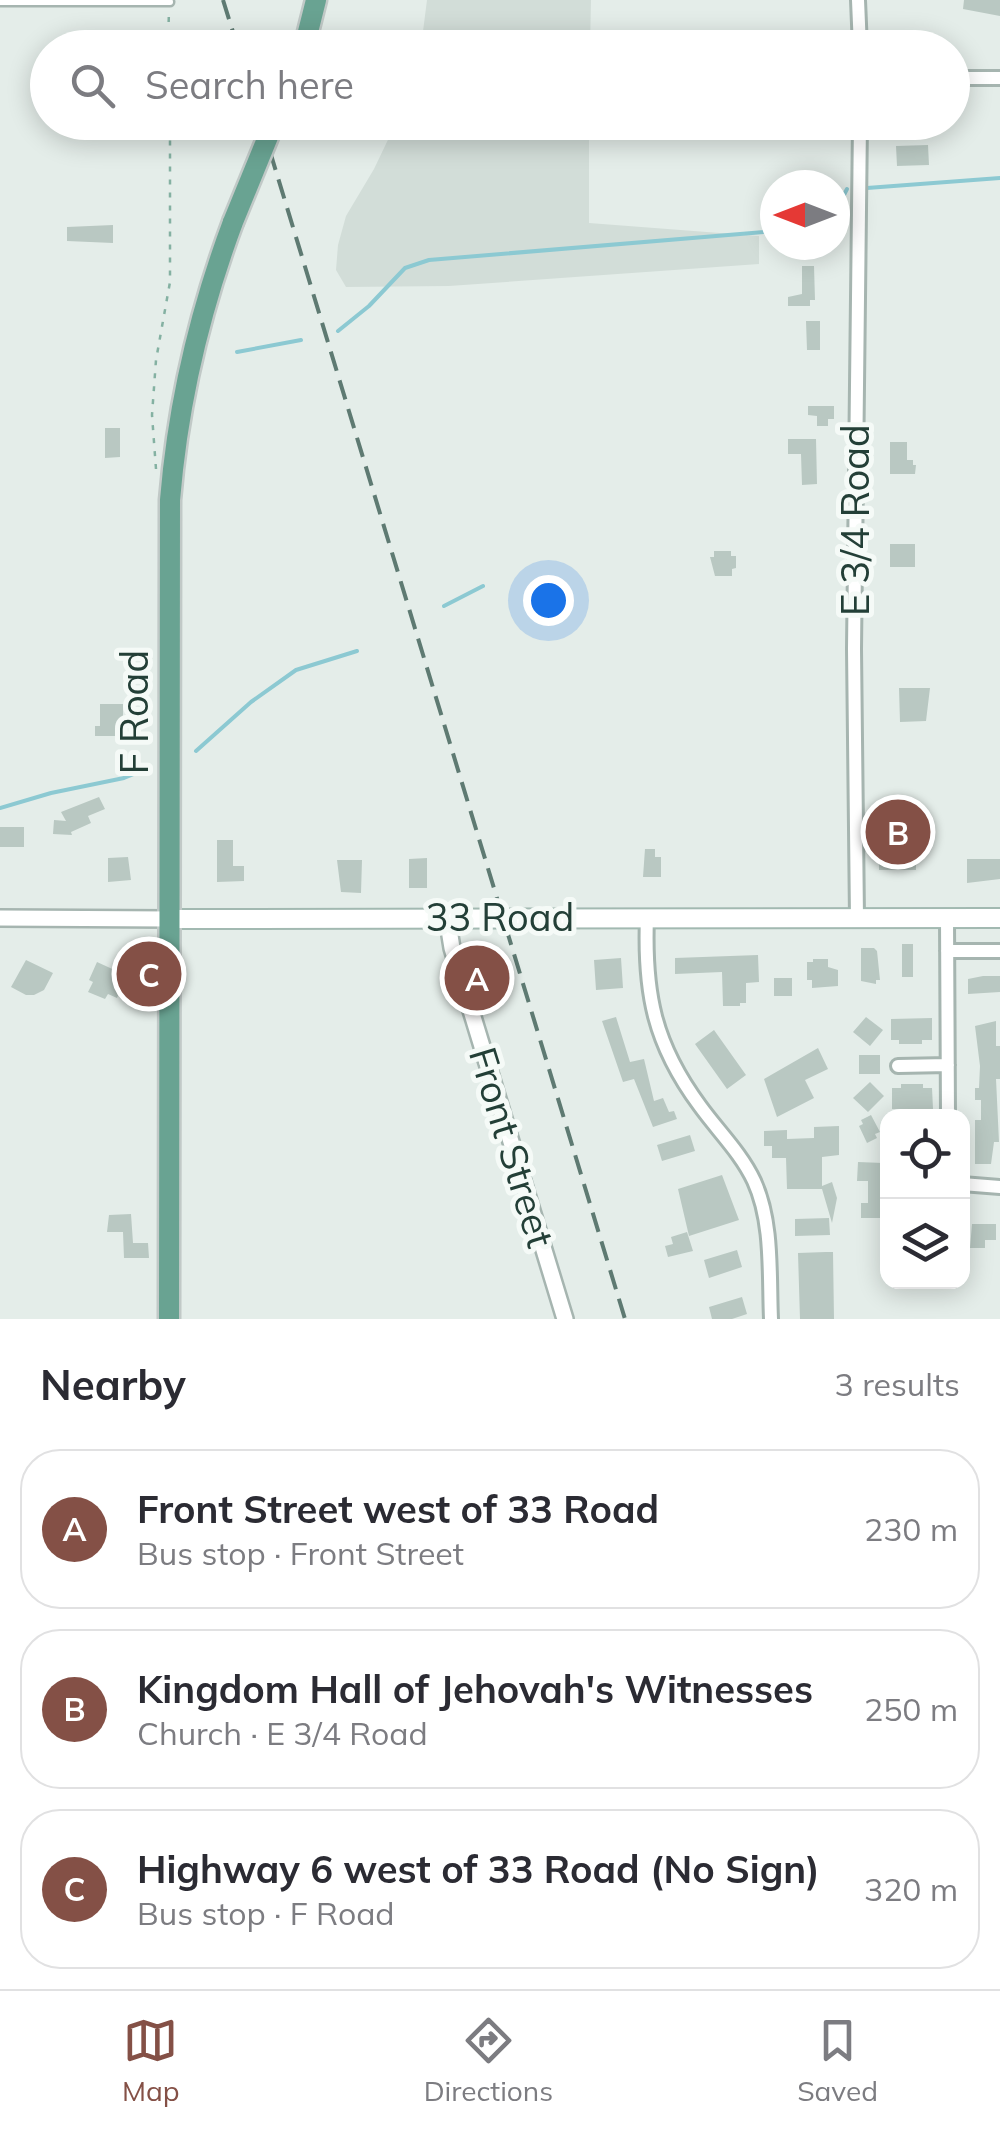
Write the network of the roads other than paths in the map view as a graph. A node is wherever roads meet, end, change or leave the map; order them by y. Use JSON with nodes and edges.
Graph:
{"nodes":[{"id":1,"x":316,"y":0,"type":"edge"},
{"id":2,"x":858,"y":0,"type":"edge"},
{"id":3,"x":0,"y":2,"type":"edge"},
{"id":4,"x":170,"y":2,"type":"edge"},
{"id":5,"x":308,"y":30,"type":"edge"},
{"id":6,"x":859,"y":30,"type":"edge"},
{"id":7,"x":970,"y":78,"type":"edge"},
{"id":8,"x":1000,"y":78,"type":"edge"},
{"id":9,"x":266,"y":140,"type":"edge"},
{"id":10,"x":860,"y":140,"type":"edge"},
{"id":11,"x":447,"y":917,"type":"junction"},
{"id":12,"x":647,"y":917,"type":"junction"},
{"id":13,"x":0,"y":918,"type":"edge"},
{"id":14,"x":857,"y":918,"type":"junction"},
{"id":15,"x":947,"y":918,"type":"junction"},
{"id":16,"x":1000,"y":918,"type":"edge"},
{"id":17,"x":169,"y":919,"type":"junction"},
{"id":18,"x":947,"y":950,"type":"junction"},
{"id":19,"x":1000,"y":951,"type":"edge"},
{"id":20,"x":948,"y":1065,"type":"junction"},
{"id":21,"x":898,"y":1066,"type":"dead end"},
{"id":22,"x":948,"y":1109,"type":"edge"},
{"id":23,"x":970,"y":1185,"type":"edge"},
{"id":24,"x":1000,"y":1187,"type":"edge"},
{"id":25,"x":169,"y":1319,"type":"edge"},
{"id":26,"x":564,"y":1319,"type":"edge"},
{"id":27,"x":771,"y":1319,"type":"edge"}],
"edges":[{"from":1,"to":5,"type":"main road"},
{"from":2,"to":6,"type":"street"},
{"from":3,"to":4,"type":"lane"},
{"from":7,"to":8,"type":"street"},
{"from":9,"to":17,"type":"main road","name":"F Road","bridge":true},
{"from":10,"to":14,"type":"street","name":"E 3/4 Road"},
{"from":11,"to":12,"type":"main road","name":"33 Road"},
{"from":11,"to":17,"type":"main road","name":"33 Road"},
{"from":11,"to":26,"type":"street","name":"Front Street"},
{"from":12,"to":14,"type":"main road","name":"33 Road"},
{"from":12,"to":27,"type":"street"},
{"from":13,"to":17,"type":"street","name":"33 Road"},
{"from":14,"to":15,"type":"main road","name":"33 Road"},
{"from":15,"to":16,"type":"main road","name":"33 Road"},
{"from":15,"to":18,"type":"street"},
{"from":17,"to":25,"type":"main road","name":"F Road"},
{"from":18,"to":19,"type":"street"},
{"from":18,"to":20,"type":"street"},
{"from":20,"to":21,"type":"street"},
{"from":20,"to":22,"type":"street"},
{"from":23,"to":24,"type":"street"}]}
